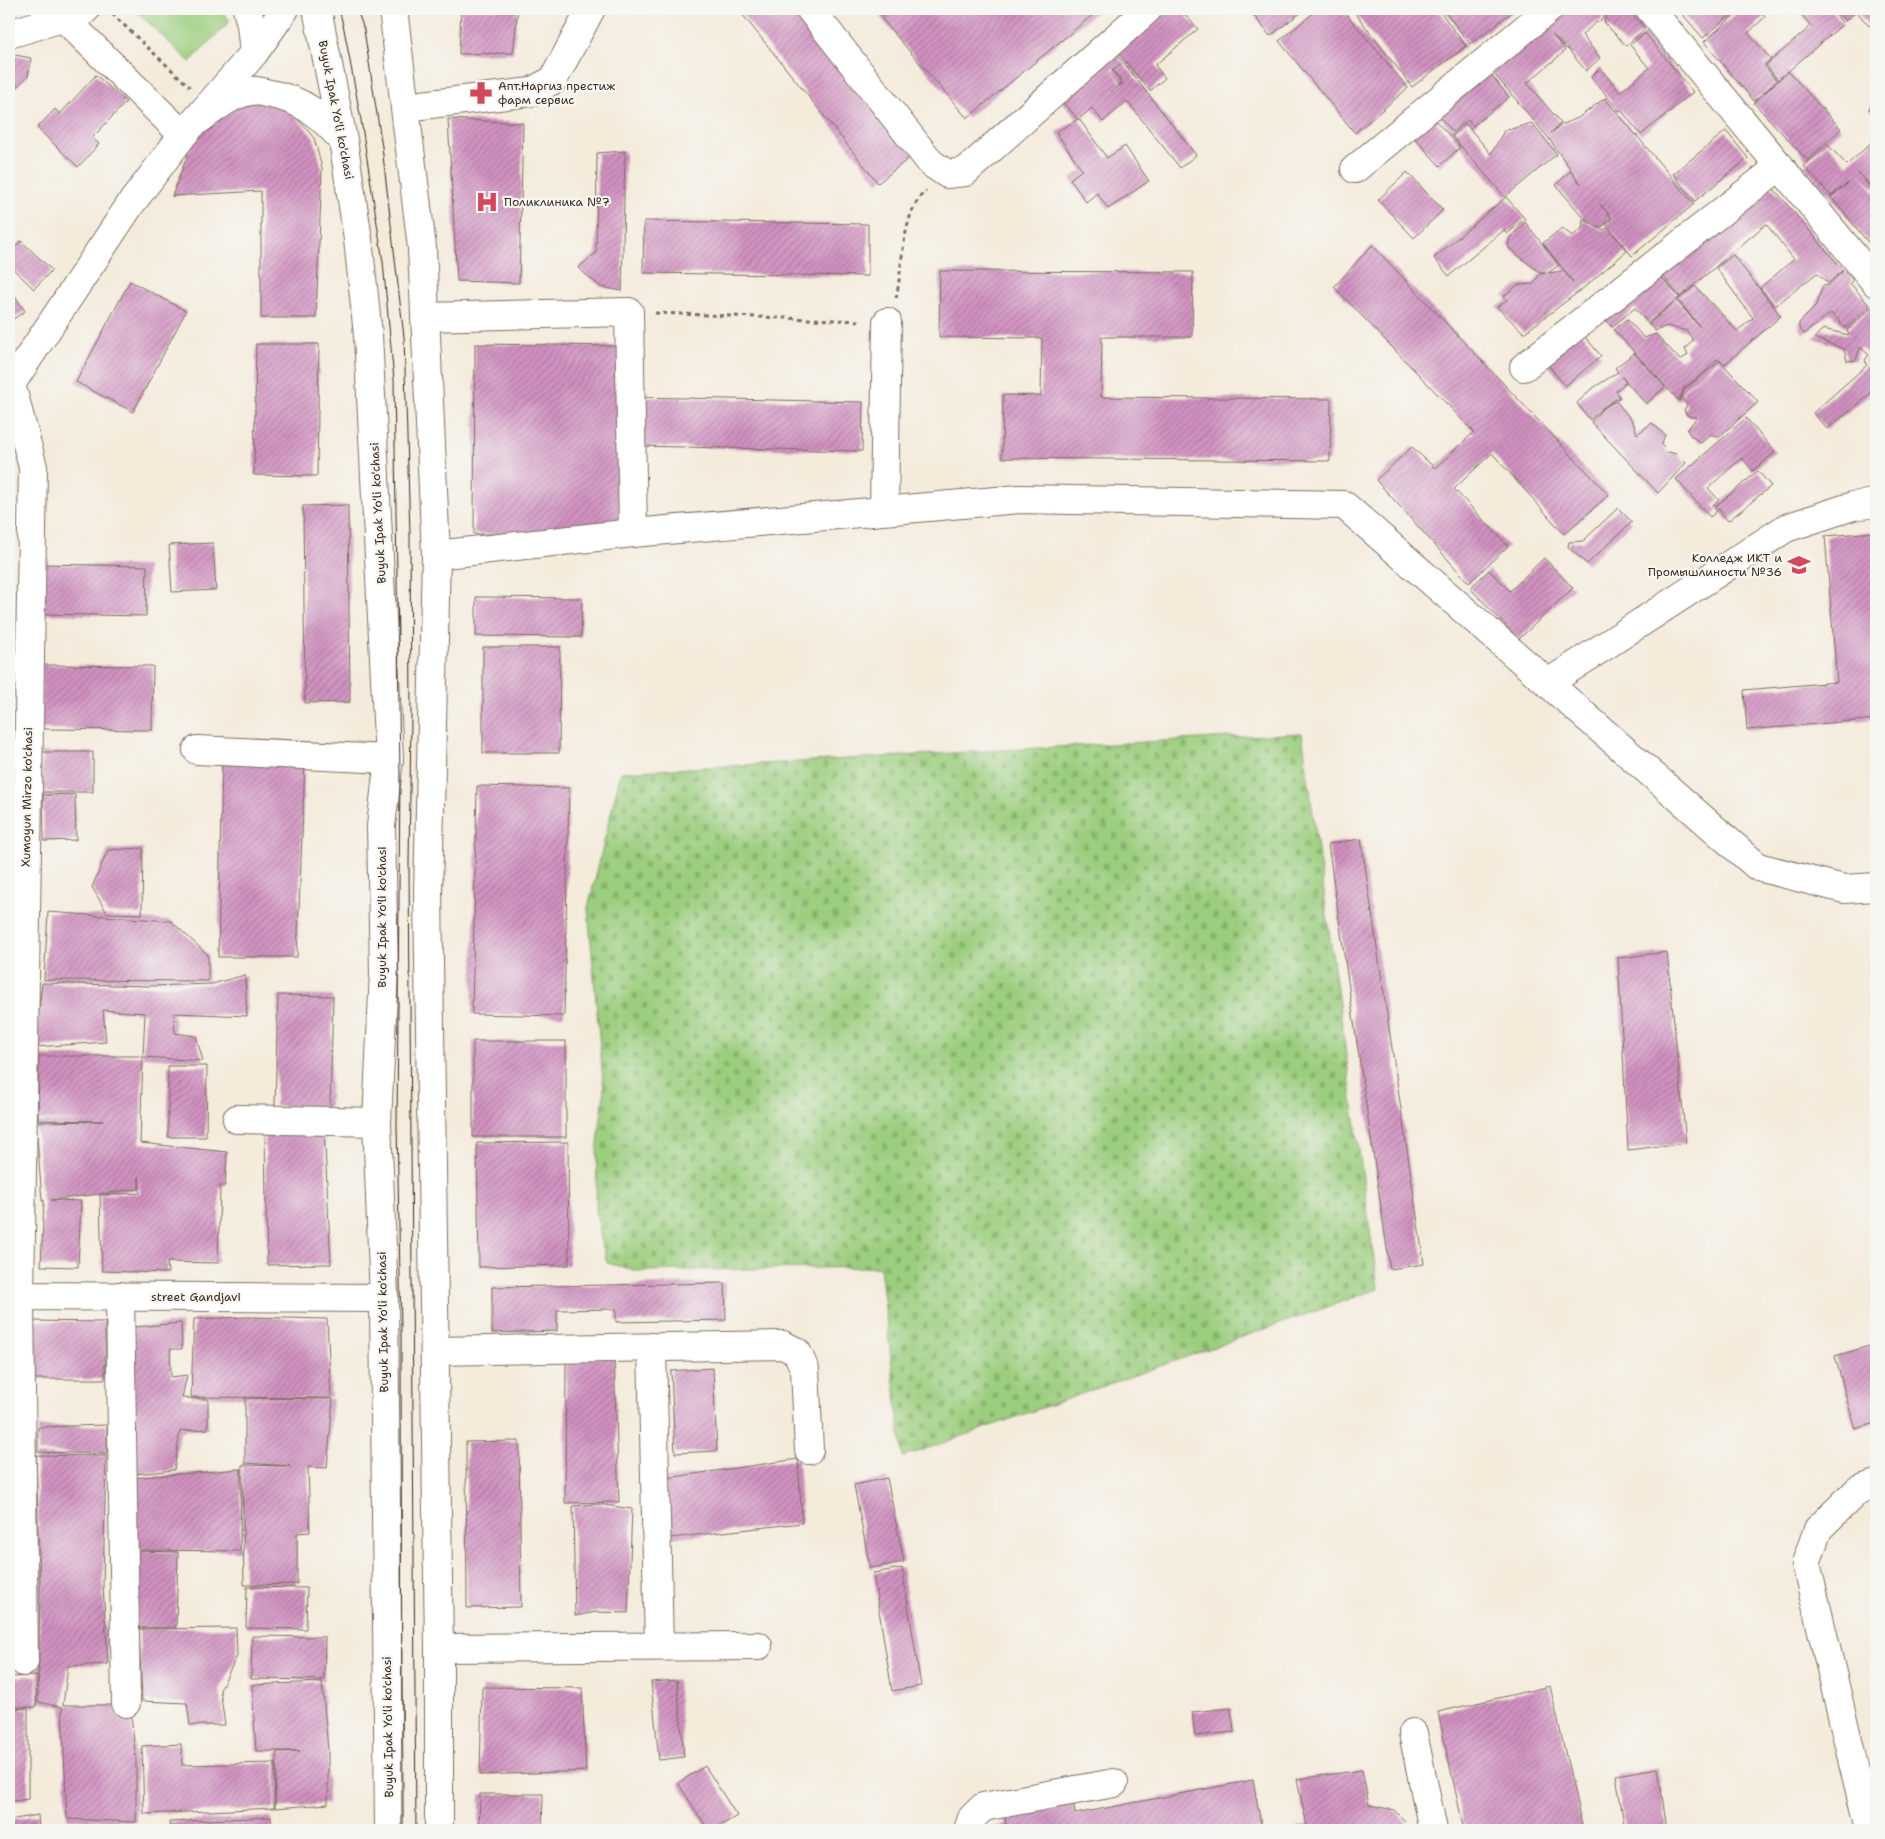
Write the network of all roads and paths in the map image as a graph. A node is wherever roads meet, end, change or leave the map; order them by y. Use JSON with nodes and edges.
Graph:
{"nodes":[{"id":1,"x":106,"y":9,"type":"edge"},
{"id":2,"x":247,"y":9,"type":"edge"},
{"id":3,"x":285,"y":9,"type":"edge"},
{"id":4,"x":317,"y":9,"type":"edge"},
{"id":5,"x":592,"y":9,"type":"edge"},
{"id":6,"x":810,"y":9,"type":"edge"},
{"id":7,"x":1148,"y":9,"type":"edge"},
{"id":8,"x":1549,"y":9,"type":"edge"},
{"id":9,"x":1650,"y":9,"type":"edge"},
{"id":10,"x":75,"y":13,"type":"edge"},
{"id":11,"x":396,"y":16,"type":"edge"},
{"id":12,"x":9,"y":34,"type":"edge"},
{"id":13,"x":254,"y":53,"type":"junction"},
{"id":14,"x":405,"y":107,"type":"junction"},
{"id":15,"x":197,"y":120,"type":"junction"},
{"id":16,"x":343,"y":140,"type":"junction"},
{"id":17,"x":1780,"y":166,"type":"junction"},
{"id":18,"x":1355,"y":169,"type":"dead end"},
{"id":19,"x":947,"y":174,"type":"junction"},
{"id":20,"x":1876,"y":282,"type":"edge"},
{"id":21,"x":629,"y":312,"type":"junction"},
{"id":22,"x":425,"y":317,"type":"junction"},
{"id":23,"x":887,"y":322,"type":"junction"},
{"id":24,"x":1524,"y":367,"type":"dead end"},
{"id":25,"x":10,"y":386,"type":"edge"},
{"id":26,"x":1876,"y":504,"type":"edge"},
{"id":27,"x":884,"y":511,"type":"junction"},
{"id":28,"x":633,"y":533,"type":"junction"},
{"id":29,"x":436,"y":555,"type":"junction"},
{"id":30,"x":1548,"y":683,"type":"junction"},
{"id":31,"x":197,"y":750,"type":"dead end"},
{"id":32,"x":18,"y":751,"type":"edge"},
{"id":33,"x":389,"y":759,"type":"junction"},
{"id":34,"x":1876,"y":887,"type":"edge"},
{"id":35,"x":237,"y":1119,"type":"dead end"},
{"id":36,"x":377,"y":1122,"type":"junction"},
{"id":37,"x":14,"y":1296,"type":"edge"},
{"id":38,"x":120,"y":1296,"type":"junction"},
{"id":39,"x":384,"y":1298,"type":"junction"},
{"id":40,"x":652,"y":1347,"type":"junction"},
{"id":41,"x":435,"y":1352,"type":"junction"},
{"id":42,"x":809,"y":1450,"type":"dead end"},
{"id":43,"x":1876,"y":1484,"type":"edge"},
{"id":44,"x":660,"y":1646,"type":"junction"},
{"id":45,"x":758,"y":1646,"type":"dead end"},
{"id":46,"x":439,"y":1648,"type":"junction"},
{"id":47,"x":24,"y":1662,"type":"dead end"},
{"id":48,"x":126,"y":1703,"type":"dead end"},
{"id":49,"x":1413,"y":1733,"type":"dead end"},
{"id":50,"x":1114,"y":1783,"type":"dead end"},
{"id":51,"x":389,"y":1830,"type":"edge"},
{"id":52,"x":439,"y":1830,"type":"edge"},
{"id":53,"x":968,"y":1830,"type":"edge"},
{"id":54,"x":1432,"y":1830,"type":"edge"},
{"id":55,"x":1869,"y":1830,"type":"edge"}],
"edges":[{"from":1,"to":15,"type":"path"},
{"from":2,"to":13,"type":"street"},
{"from":3,"to":13,"type":"street"},
{"from":4,"to":16,"type":"street","name":"Buyuk Ipak Yo'li ko'chasi"},
{"from":5,"to":14,"type":"street"},
{"from":6,"to":19,"type":"street"},
{"from":7,"to":19,"type":"street"},
{"from":8,"to":18,"type":"street"},
{"from":9,"to":17,"type":"street"},
{"from":10,"to":12,"type":"street"},
{"from":10,"to":15,"type":"street"},
{"from":11,"to":14,"type":"street"},
{"from":13,"to":15,"type":"street"},
{"from":14,"to":22,"type":"street"},
{"from":15,"to":16,"type":"street"},
{"from":15,"to":25,"type":"street"},
{"from":16,"to":33,"type":"street","name":"Buyuk Ipak Yo'li ko'chasi"},
{"from":17,"to":20,"type":"street"},
{"from":17,"to":24,"type":"street"},
{"from":19,"to":23,"type":"path"},
{"from":21,"to":22,"type":"street"},
{"from":21,"to":23,"type":"path"},
{"from":21,"to":28,"type":"street"},
{"from":22,"to":29,"type":"street"},
{"from":23,"to":27,"type":"street"},
{"from":25,"to":32,"type":"street","name":"Xumoyun Mirzo ko'chasi"},
{"from":26,"to":30,"type":"street"},
{"from":27,"to":28,"type":"street"},
{"from":27,"to":30,"type":"street"},
{"from":28,"to":29,"type":"street"},
{"from":29,"to":41,"type":"street"},
{"from":30,"to":34,"type":"street"},
{"from":31,"to":33,"type":"street"},
{"from":32,"to":37,"type":"street","name":"Xumoyun Mirzo ko'chasi"},
{"from":33,"to":36,"type":"street","name":"Buyuk Ipak Yo'li ko'chasi"},
{"from":35,"to":36,"type":"street"},
{"from":36,"to":39,"type":"street","name":"Buyuk Ipak Yo'li ko'chasi"},
{"from":37,"to":38,"type":"street","name":"street Gandjavi"},
{"from":37,"to":47,"type":"street","name":"Xumoyun Mirzo ko'chasi"},
{"from":38,"to":39,"type":"street","name":"street Gandjavi"},
{"from":38,"to":48,"type":"street"},
{"from":39,"to":51,"type":"street","name":"Buyuk Ipak Yo'li ko'chasi"},
{"from":40,"to":41,"type":"street"},
{"from":40,"to":42,"type":"street"},
{"from":40,"to":44,"type":"street"},
{"from":41,"to":46,"type":"street"},
{"from":43,"to":55,"type":"street"},
{"from":44,"to":45,"type":"street"},
{"from":44,"to":46,"type":"street"},
{"from":46,"to":52,"type":"street"},
{"from":49,"to":54,"type":"street"},
{"from":50,"to":53,"type":"street"}]}
